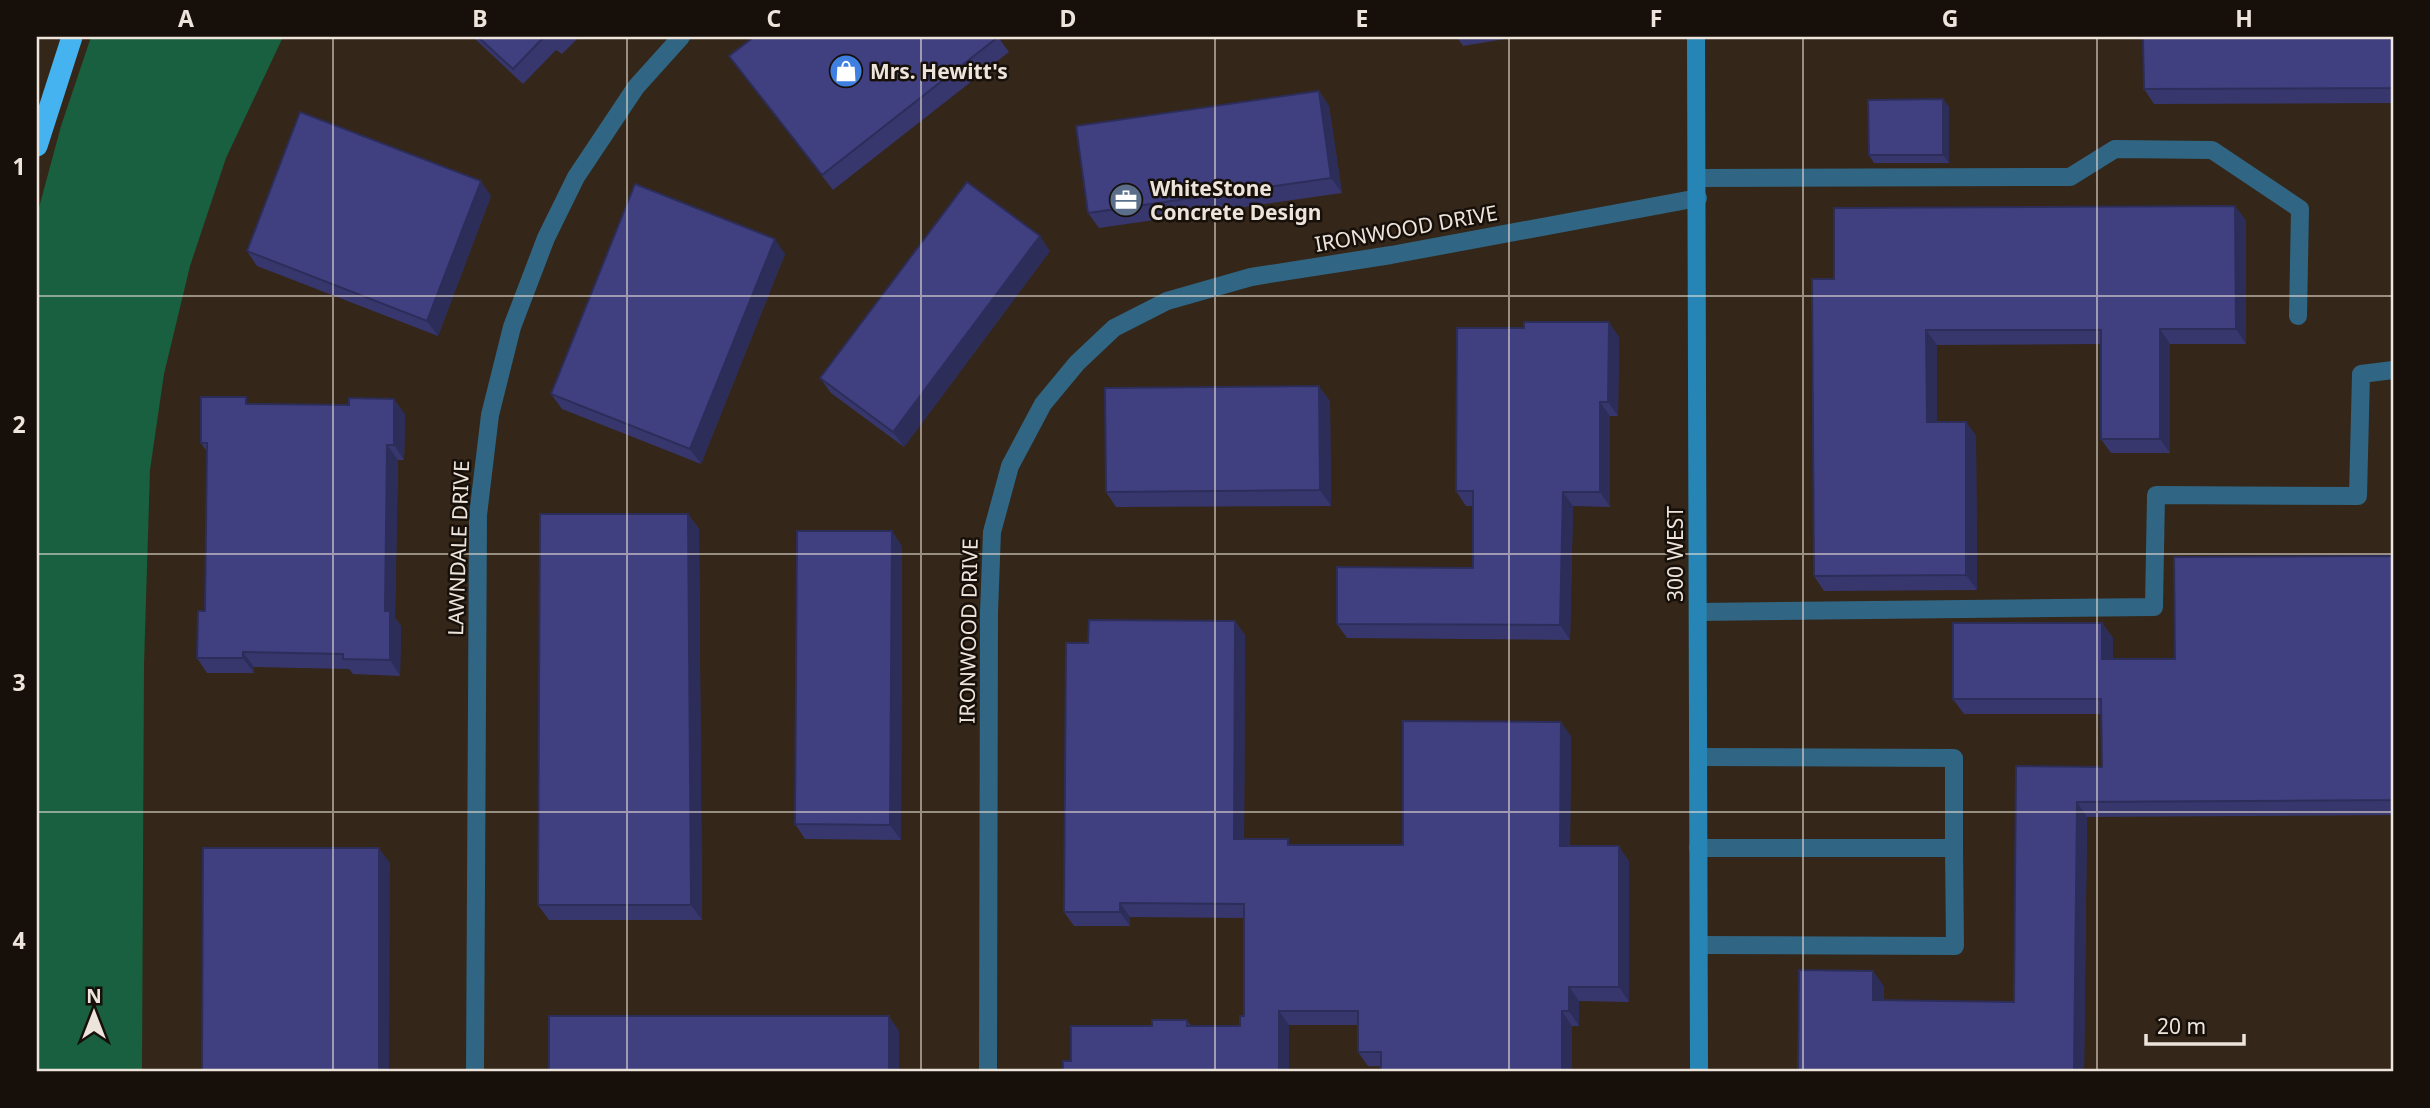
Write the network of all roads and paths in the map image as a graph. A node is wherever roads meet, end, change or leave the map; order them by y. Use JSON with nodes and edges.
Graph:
{"nodes":[{"id":1,"x":72,"y":37,"type":"edge"},
{"id":2,"x":681,"y":37,"type":"edge"},
{"id":3,"x":1696,"y":37,"type":"edge"},
{"id":4,"x":37,"y":146,"type":"edge"},
{"id":5,"x":1698,"y":178,"type":"junction"},
{"id":6,"x":1698,"y":198,"type":"junction"},
{"id":7,"x":2298,"y":316,"type":"dead end"},
{"id":8,"x":2393,"y":370,"type":"edge"},
{"id":9,"x":1698,"y":612,"type":"junction"},
{"id":10,"x":1699,"y":757,"type":"junction"},
{"id":11,"x":1698,"y":848,"type":"junction"},
{"id":12,"x":1954,"y":848,"type":"junction"},
{"id":13,"x":1699,"y":945,"type":"junction"},
{"id":14,"x":475,"y":1071,"type":"edge"},
{"id":15,"x":988,"y":1071,"type":"edge"},
{"id":16,"x":1699,"y":1071,"type":"edge"}],
"edges":[{"from":1,"to":4,"type":"highway"},
{"from":2,"to":14,"type":"street","name":"LAWNDALE DRIVE"},
{"from":3,"to":5,"type":"main road","name":"300 WEST"},
{"from":5,"to":6,"type":"main road","name":"300 WEST"},
{"from":5,"to":7,"type":"street"},
{"from":6,"to":9,"type":"main road","name":"300 WEST"},
{"from":6,"to":15,"type":"street","name":"IRONWOOD DRIVE"},
{"from":8,"to":9,"type":"street"},
{"from":9,"to":10,"type":"main road","name":"300 WEST"},
{"from":10,"to":11,"type":"main road","name":"300 WEST"},
{"from":10,"to":12,"type":"street"},
{"from":11,"to":12,"type":"street"},
{"from":11,"to":13,"type":"main road","name":"300 WEST"},
{"from":12,"to":13,"type":"street"},
{"from":13,"to":16,"type":"main road","name":"300 WEST"}]}
